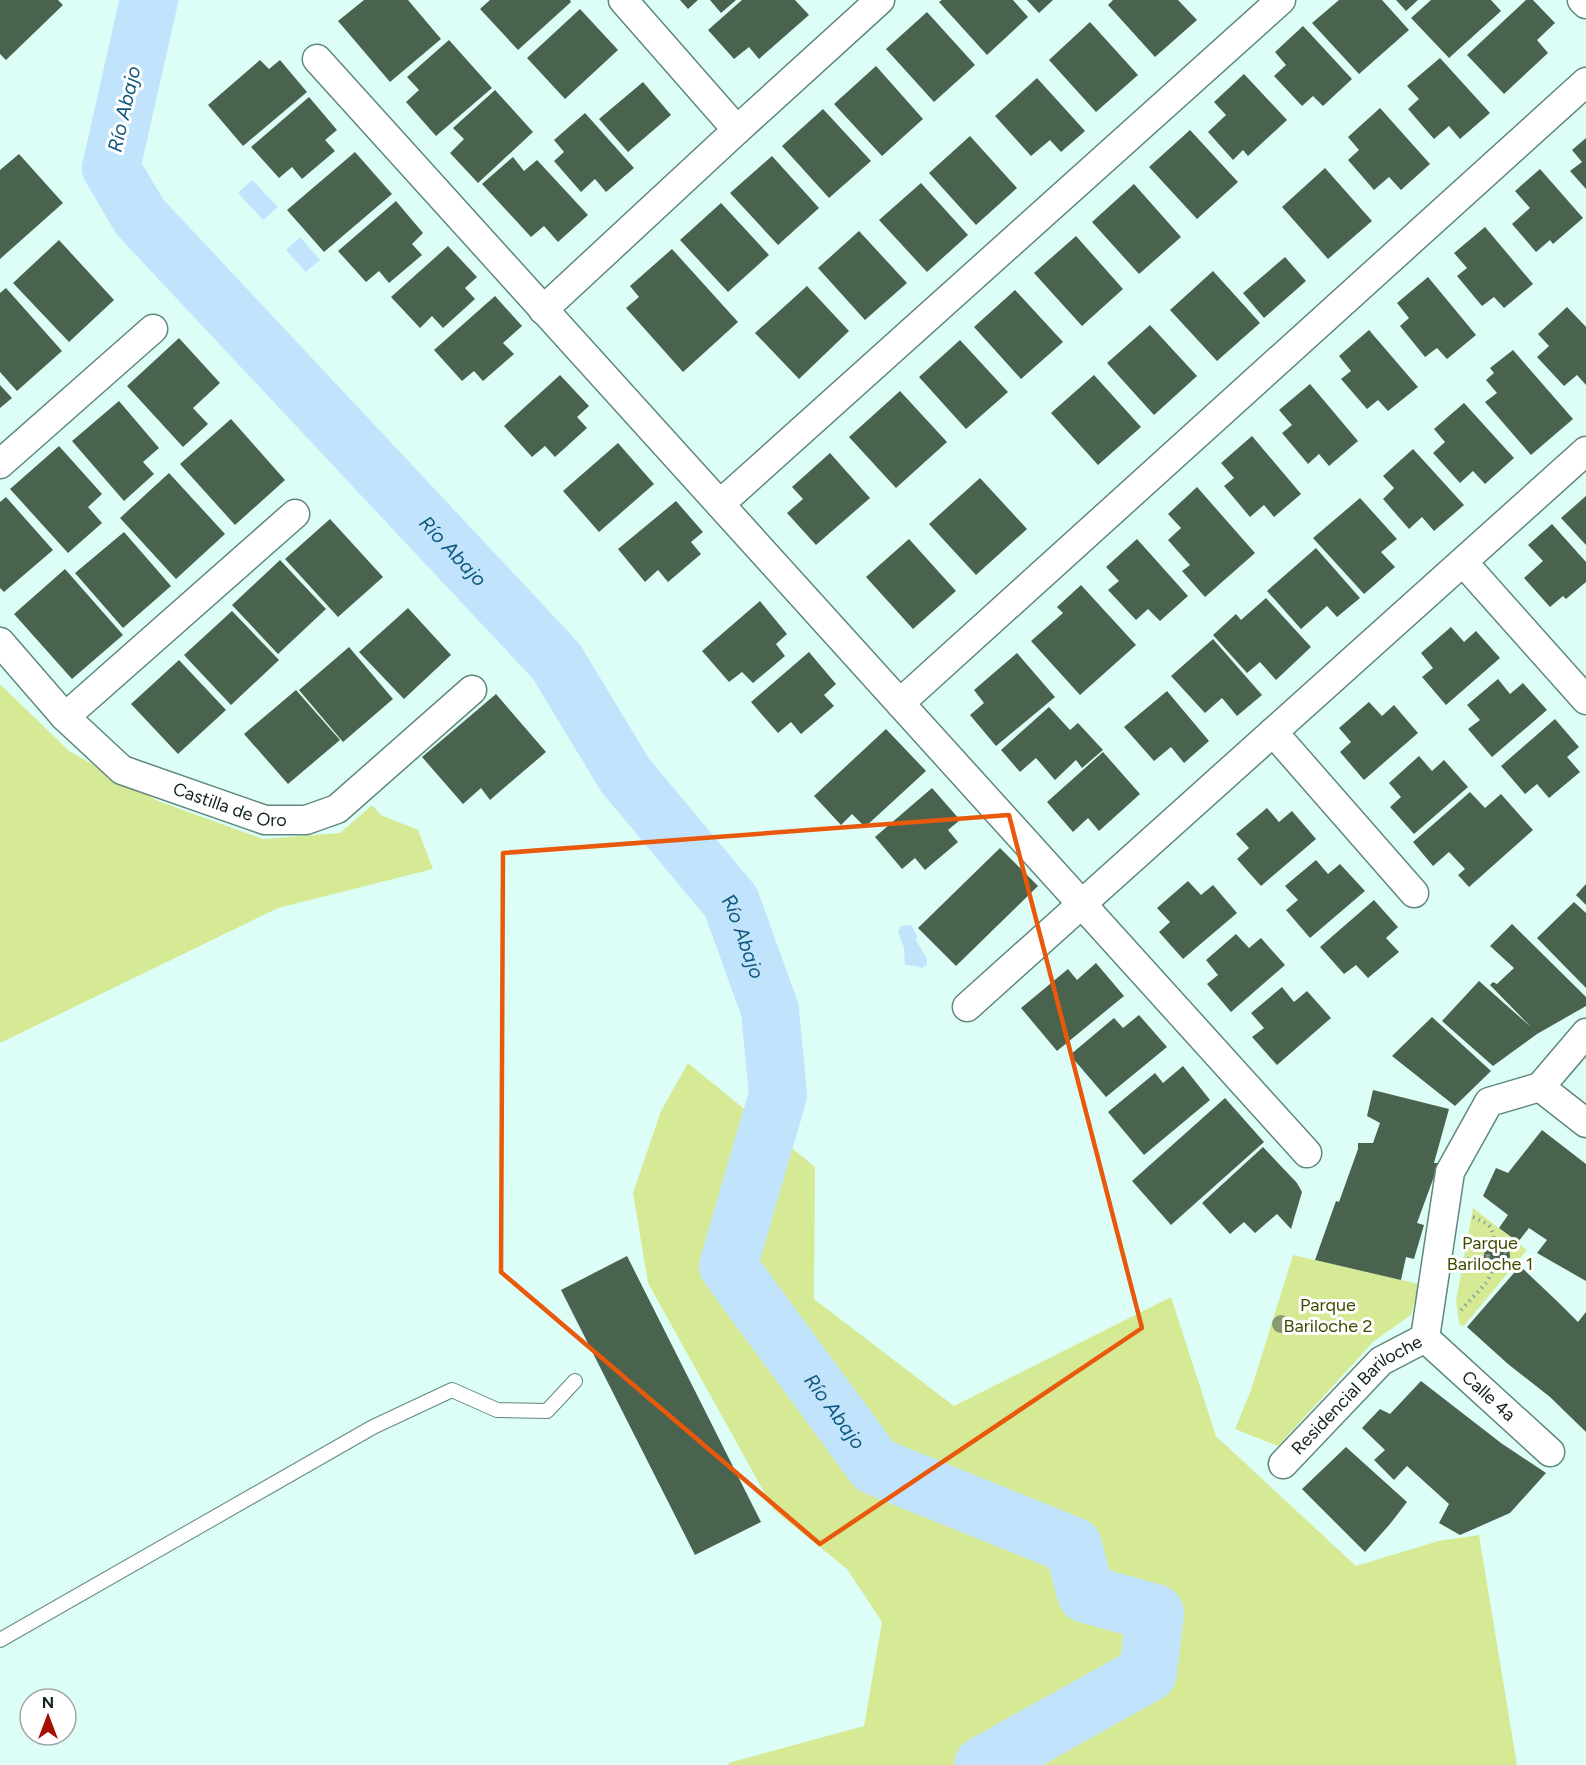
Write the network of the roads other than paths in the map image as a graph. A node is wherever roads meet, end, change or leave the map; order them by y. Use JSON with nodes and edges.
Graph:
{"nodes":[{"id":1,"x":623,"y":0,"type":"edge"},
{"id":2,"x":880,"y":0,"type":"edge"},
{"id":3,"x":1281,"y":0,"type":"edge"},
{"id":4,"x":1582,"y":0,"type":"edge"},
{"id":5,"x":1586,"y":4,"type":"edge"},
{"id":6,"x":317,"y":59,"type":"dead end"},
{"id":7,"x":1586,"y":82,"type":"edge"},
{"id":8,"x":737,"y":130,"type":"junction"},
{"id":9,"x":543,"y":309,"type":"junction"},
{"id":10,"x":153,"y":329,"type":"dead end"},
{"id":11,"x":1586,"y":451,"type":"edge"},
{"id":12,"x":0,"y":464,"type":"edge"},
{"id":13,"x":720,"y":504,"type":"junction"},
{"id":14,"x":296,"y":514,"type":"dead end"},
{"id":15,"x":1462,"y":562,"type":"junction"},
{"id":16,"x":0,"y":642,"type":"edge"},
{"id":17,"x":472,"y":690,"type":"dead end"},
{"id":18,"x":1586,"y":700,"type":"edge"},
{"id":19,"x":900,"y":703,"type":"junction"},
{"id":20,"x":65,"y":717,"type":"junction"},
{"id":21,"x":1273,"y":732,"type":"junction"},
{"id":22,"x":1414,"y":893,"type":"dead end"},
{"id":23,"x":1082,"y":904,"type":"junction"},
{"id":24,"x":967,"y":1007,"type":"dead end"},
{"id":25,"x":1586,"y":1033,"type":"edge"},
{"id":26,"x":1540,"y":1087,"type":"junction"},
{"id":27,"x":1586,"y":1123,"type":"edge"},
{"id":28,"x":1306,"y":1153,"type":"dead end"},
{"id":29,"x":1425,"y":1338,"type":"junction"},
{"id":30,"x":575,"y":1381,"type":"dead end"},
{"id":31,"x":1550,"y":1452,"type":"dead end"},
{"id":32,"x":1283,"y":1464,"type":"dead end"},
{"id":33,"x":0,"y":1640,"type":"edge"}],
"edges":[{"from":1,"to":8,"type":"street"},
{"from":2,"to":8,"type":"street"},
{"from":3,"to":13,"type":"street"},
{"from":4,"to":5,"type":"street"},
{"from":6,"to":9,"type":"street"},
{"from":7,"to":19,"type":"street"},
{"from":8,"to":9,"type":"street"},
{"from":9,"to":13,"type":"street"},
{"from":10,"to":12,"type":"street"},
{"from":11,"to":15,"type":"street"},
{"from":13,"to":19,"type":"street"},
{"from":14,"to":20,"type":"street"},
{"from":15,"to":18,"type":"street"},
{"from":15,"to":21,"type":"street"},
{"from":16,"to":20,"type":"street","name":"Castilla de Oro"},
{"from":17,"to":20,"type":"street","name":"Castilla de Oro"},
{"from":19,"to":23,"type":"street"},
{"from":21,"to":22,"type":"street"},
{"from":21,"to":23,"type":"street"},
{"from":23,"to":24,"type":"street"},
{"from":23,"to":28,"type":"street"},
{"from":25,"to":26,"type":"street"},
{"from":26,"to":27,"type":"street"},
{"from":26,"to":29,"type":"street","name":"Residencial Bariloche"},
{"from":29,"to":31,"type":"street","name":"Calle 4a"},
{"from":29,"to":32,"type":"street","name":"Residencial Bariloche"},
{"from":30,"to":33,"type":"lane"}]}
